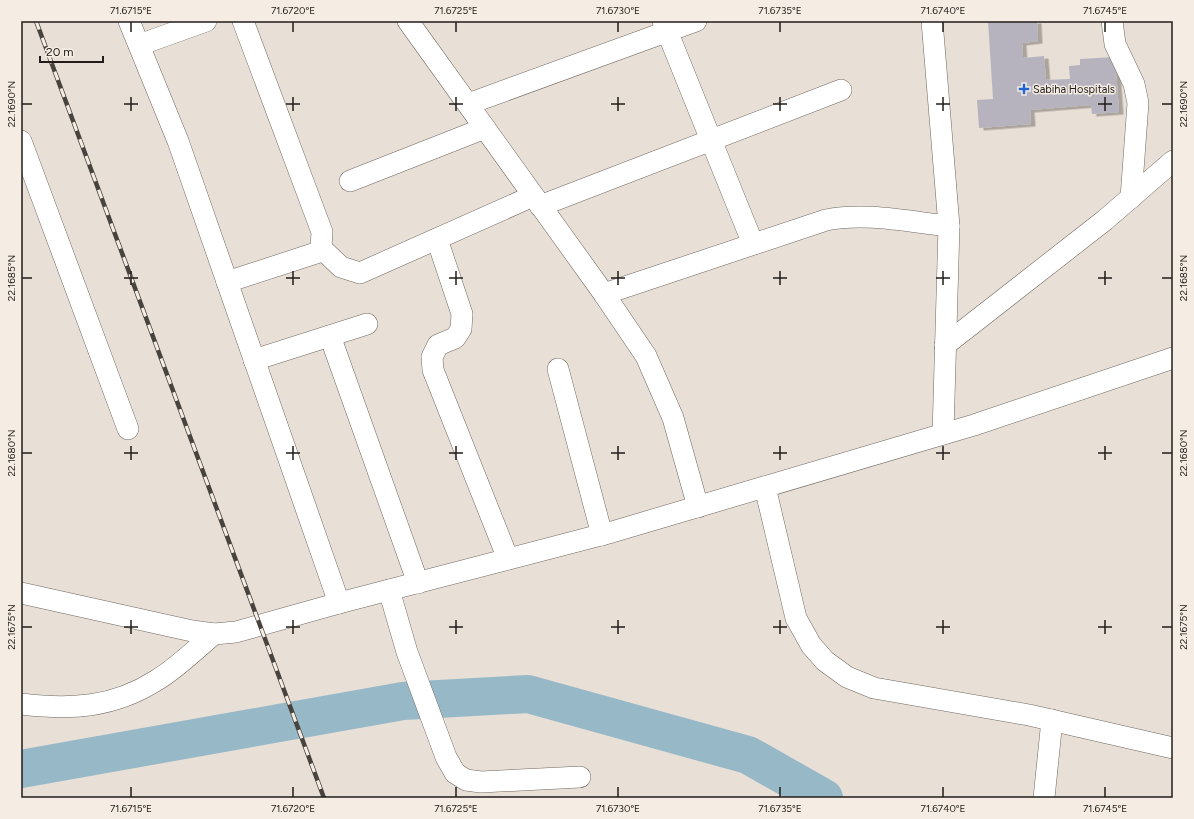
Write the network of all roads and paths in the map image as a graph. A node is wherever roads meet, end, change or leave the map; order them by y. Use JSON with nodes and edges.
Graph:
{"nodes":[{"id":1,"x":129,"y":21,"type":"edge"},
{"id":2,"x":206,"y":21,"type":"edge"},
{"id":3,"x":243,"y":21,"type":"edge"},
{"id":4,"x":408,"y":21,"type":"edge"},
{"id":5,"x":696,"y":21,"type":"edge"},
{"id":6,"x":932,"y":21,"type":"edge"},
{"id":7,"x":1112,"y":21,"type":"edge"},
{"id":8,"x":665,"y":26,"type":"edge"},
{"id":9,"x":139,"y":45,"type":"junction"},
{"id":10,"x":841,"y":90,"type":"dead end"},
{"id":11,"x":468,"y":104,"type":"junction"},
{"id":12,"x":485,"y":128,"type":"junction"},
{"id":13,"x":712,"y":140,"type":"junction"},
{"id":14,"x":23,"y":155,"type":"edge"},
{"id":15,"x":1173,"y":162,"type":"edge"},
{"id":16,"x":350,"y":182,"type":"dead end"},
{"id":17,"x":1131,"y":198,"type":"junction"},
{"id":18,"x":536,"y":201,"type":"junction"},
{"id":19,"x":949,"y":226,"type":"junction"},
{"id":20,"x":436,"y":239,"type":"junction"},
{"id":21,"x":753,"y":244,"type":"junction"},
{"id":22,"x":321,"y":248,"type":"junction"},
{"id":23,"x":227,"y":282,"type":"junction"},
{"id":24,"x":604,"y":294,"type":"junction"},
{"id":25,"x":367,"y":324,"type":"dead end"},
{"id":26,"x":330,"y":336,"type":"junction"},
{"id":27,"x":945,"y":345,"type":"junction"},
{"id":28,"x":1173,"y":358,"type":"edge"},
{"id":29,"x":254,"y":360,"type":"junction"},
{"id":30,"x":558,"y":369,"type":"dead end"},
{"id":31,"x":128,"y":429,"type":"dead end"},
{"id":32,"x":943,"y":434,"type":"junction"},
{"id":33,"x":765,"y":487,"type":"junction"},
{"id":34,"x":698,"y":507,"type":"junction"},
{"id":35,"x":602,"y":535,"type":"junction"},
{"id":36,"x":508,"y":559,"type":"junction"},
{"id":37,"x":418,"y":583,"type":"junction"},
{"id":38,"x":389,"y":590,"type":"junction"},
{"id":39,"x":21,"y":593,"type":"edge"},
{"id":40,"x":339,"y":603,"type":"junction"},
{"id":41,"x":214,"y":634,"type":"junction"},
{"id":42,"x":21,"y":704,"type":"edge"},
{"id":43,"x":1052,"y":720,"type":"junction"},
{"id":44,"x":1173,"y":748,"type":"edge"},
{"id":45,"x":580,"y":777,"type":"dead end"},
{"id":46,"x":1044,"y":798,"type":"edge"}],
"edges":[{"from":1,"to":9,"type":"street"},
{"from":2,"to":9,"type":"street"},
{"from":3,"to":22,"type":"street"},
{"from":4,"to":11,"type":"street"},
{"from":5,"to":8,"type":"street"},
{"from":6,"to":19,"type":"street"},
{"from":7,"to":17,"type":"street"},
{"from":8,"to":11,"type":"street"},
{"from":8,"to":13,"type":"street"},
{"from":9,"to":23,"type":"street"},
{"from":10,"to":13,"type":"street"},
{"from":11,"to":12,"type":"street"},
{"from":12,"to":16,"type":"street"},
{"from":12,"to":18,"type":"street"},
{"from":13,"to":18,"type":"street"},
{"from":13,"to":21,"type":"street"},
{"from":14,"to":31,"type":"street"},
{"from":15,"to":17,"type":"street"},
{"from":17,"to":27,"type":"street"},
{"from":18,"to":20,"type":"street"},
{"from":18,"to":24,"type":"street"},
{"from":19,"to":21,"type":"street"},
{"from":19,"to":27,"type":"street"},
{"from":20,"to":22,"type":"street"},
{"from":20,"to":36,"type":"street"},
{"from":21,"to":24,"type":"street"},
{"from":22,"to":23,"type":"street"},
{"from":23,"to":29,"type":"street"},
{"from":24,"to":34,"type":"street"},
{"from":25,"to":26,"type":"street"},
{"from":26,"to":29,"type":"street"},
{"from":26,"to":37,"type":"street"},
{"from":27,"to":32,"type":"street"},
{"from":28,"to":32,"type":"street"},
{"from":29,"to":40,"type":"street"},
{"from":30,"to":35,"type":"street"},
{"from":32,"to":33,"type":"street"},
{"from":33,"to":34,"type":"street"},
{"from":33,"to":43,"type":"street"},
{"from":34,"to":35,"type":"street"},
{"from":35,"to":36,"type":"street"},
{"from":36,"to":37,"type":"street"},
{"from":37,"to":38,"type":"street"},
{"from":38,"to":40,"type":"street"},
{"from":38,"to":45,"type":"street"},
{"from":39,"to":41,"type":"street"},
{"from":40,"to":41,"type":"street"},
{"from":41,"to":42,"type":"street"},
{"from":43,"to":44,"type":"street"},
{"from":43,"to":46,"type":"street"}]}
